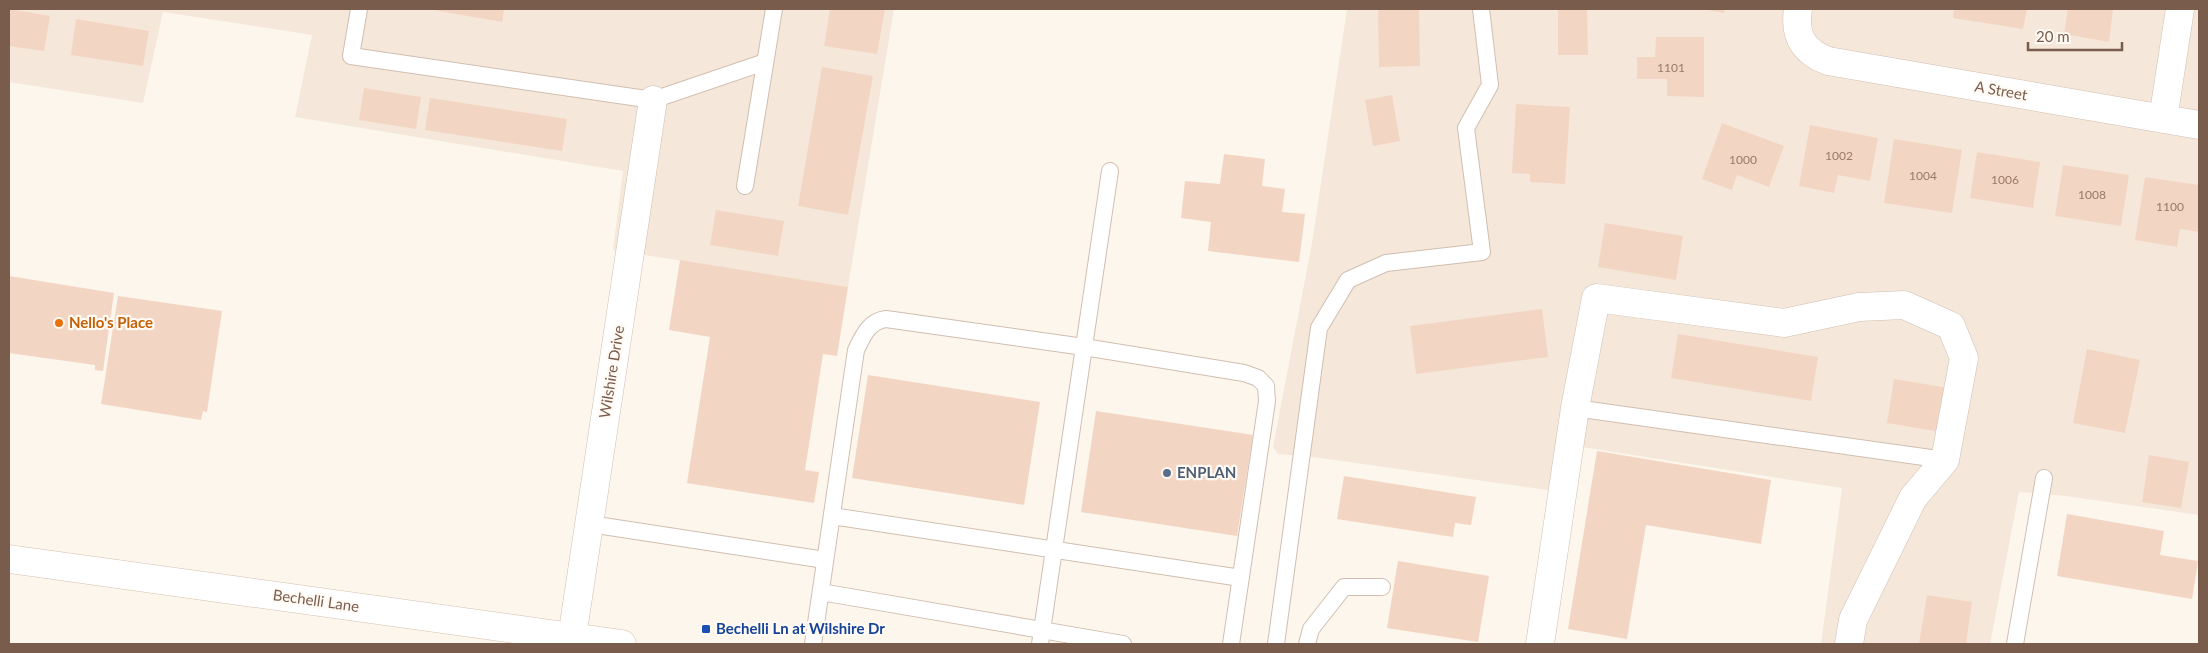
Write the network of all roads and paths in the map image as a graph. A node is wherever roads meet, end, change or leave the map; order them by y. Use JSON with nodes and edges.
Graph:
{"nodes":[{"id":1,"x":358,"y":9,"type":"edge"},
{"id":2,"x":774,"y":9,"type":"edge"},
{"id":3,"x":1481,"y":9,"type":"edge"},
{"id":4,"x":1798,"y":9,"type":"edge"},
{"id":5,"x":2180,"y":9,"type":"edge"},
{"id":6,"x":765,"y":62,"type":"junction"},
{"id":7,"x":654,"y":100,"type":"junction"},
{"id":8,"x":2163,"y":119,"type":"junction"},
{"id":9,"x":2199,"y":125,"type":"edge"},
{"id":10,"x":1110,"y":171,"type":"dead end"},
{"id":11,"x":744,"y":186,"type":"dead end"},
{"id":12,"x":1084,"y":347,"type":"junction"},
{"id":13,"x":1575,"y":408,"type":"junction"},
{"id":14,"x":1945,"y":460,"type":"junction"},
{"id":15,"x":2044,"y":478,"type":"dead end"},
{"id":16,"x":832,"y":516,"type":"junction"},
{"id":17,"x":590,"y":524,"type":"junction"},
{"id":18,"x":1054,"y":551,"type":"junction"},
{"id":19,"x":9,"y":559,"type":"edge"},
{"id":20,"x":825,"y":560,"type":"junction"},
{"id":21,"x":1241,"y":578,"type":"junction"},
{"id":22,"x":1382,"y":587,"type":"dead end"},
{"id":23,"x":821,"y":592,"type":"junction"},
{"id":24,"x":1041,"y":637,"type":"edge"},
{"id":25,"x":571,"y":640,"type":"edge"},
{"id":26,"x":622,"y":644,"type":"edge"},
{"id":27,"x":813,"y":644,"type":"edge"},
{"id":28,"x":1123,"y":644,"type":"edge"},
{"id":29,"x":1231,"y":644,"type":"edge"},
{"id":30,"x":1276,"y":644,"type":"edge"},
{"id":31,"x":1307,"y":644,"type":"edge"},
{"id":32,"x":1540,"y":644,"type":"edge"},
{"id":33,"x":1849,"y":644,"type":"edge"},
{"id":34,"x":2015,"y":644,"type":"edge"}],
"edges":[{"from":1,"to":7,"type":"lane"},
{"from":2,"to":6,"type":"lane"},
{"from":3,"to":30,"type":"lane"},
{"from":4,"to":8,"type":"street","name":"A Street"},
{"from":5,"to":8,"type":"street"},
{"from":6,"to":7,"type":"lane"},
{"from":6,"to":11,"type":"lane"},
{"from":7,"to":17,"type":"street","name":"Wilshire Drive"},
{"from":8,"to":9,"type":"street","name":"A Street"},
{"from":10,"to":12,"type":"lane"},
{"from":12,"to":16,"type":"lane"},
{"from":12,"to":18,"type":"lane"},
{"from":12,"to":21,"type":"lane"},
{"from":13,"to":14,"type":"lane"},
{"from":13,"to":14,"type":"street"},
{"from":13,"to":32,"type":"street"},
{"from":14,"to":33,"type":"street"},
{"from":15,"to":34,"type":"lane"},
{"from":16,"to":18,"type":"lane"},
{"from":16,"to":20,"type":"lane"},
{"from":17,"to":20,"type":"lane"},
{"from":17,"to":25,"type":"street","name":"Wilshire Drive"},
{"from":18,"to":21,"type":"lane"},
{"from":18,"to":24,"type":"lane"},
{"from":19,"to":25,"type":"street","name":"Bechelli Lane"},
{"from":20,"to":23,"type":"lane"},
{"from":21,"to":29,"type":"lane"},
{"from":22,"to":31,"type":"lane"},
{"from":23,"to":24,"type":"lane"},
{"from":23,"to":27,"type":"lane"},
{"from":24,"to":28,"type":"lane"},
{"from":25,"to":26,"type":"street","name":"Bechelli Lane"}]}
